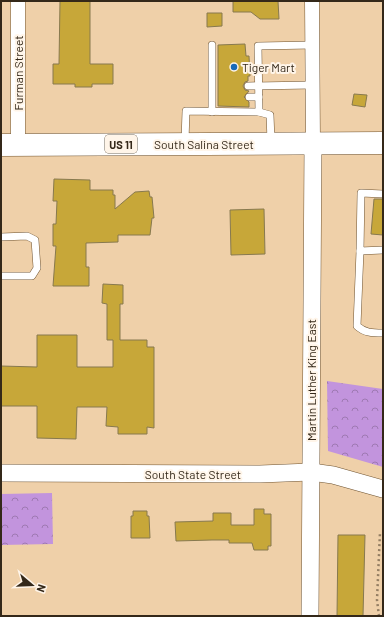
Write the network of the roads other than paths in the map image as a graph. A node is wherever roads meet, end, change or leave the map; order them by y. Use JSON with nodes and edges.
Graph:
{"nodes":[{"id":1,"x":18,"y":1,"type":"edge"},
{"id":2,"x":312,"y":1,"type":"edge"},
{"id":3,"x":212,"y":45,"type":"dead end"},
{"id":4,"x":312,"y":45,"type":"junction"},
{"id":5,"x":312,"y":85,"type":"junction"},
{"id":6,"x":248,"y":86,"type":"dead end"},
{"id":7,"x":259,"y":86,"type":"junction"},
{"id":8,"x":249,"y":97,"type":"dead end"},
{"id":9,"x":259,"y":97,"type":"junction"},
{"id":10,"x":212,"y":112,"type":"junction"},
{"id":11,"x":259,"y":112,"type":"junction"},
{"id":12,"x":313,"y":143,"type":"junction"},
{"id":13,"x":383,"y":143,"type":"edge"},
{"id":14,"x":185,"y":144,"type":"junction"},
{"id":15,"x":272,"y":144,"type":"junction"},
{"id":16,"x":10,"y":145,"type":"edge"},
{"id":17,"x":383,"y":194,"type":"edge"},
{"id":18,"x":1,"y":237,"type":"edge"},
{"id":19,"x":383,"y":250,"type":"edge"},
{"id":20,"x":360,"y":251,"type":"junction"},
{"id":21,"x":1,"y":276,"type":"edge"},
{"id":22,"x":383,"y":333,"type":"edge"},
{"id":23,"x":311,"y":472,"type":"junction"},
{"id":24,"x":1,"y":473,"type":"edge"},
{"id":25,"x":383,"y":489,"type":"edge"},
{"id":26,"x":310,"y":616,"type":"edge"}],
"edges":[{"from":1,"to":16,"type":"street","name":"Furman Street"},
{"from":2,"to":4,"type":"street"},
{"from":3,"to":10,"type":"lane"},
{"from":4,"to":5,"type":"street"},
{"from":4,"to":7,"type":"lane"},
{"from":5,"to":7,"type":"lane"},
{"from":5,"to":12,"type":"street"},
{"from":6,"to":7,"type":"lane"},
{"from":7,"to":9,"type":"lane"},
{"from":8,"to":9,"type":"lane"},
{"from":9,"to":11,"type":"lane"},
{"from":10,"to":11,"type":"lane"},
{"from":10,"to":14,"type":"lane"},
{"from":11,"to":15,"type":"lane"},
{"from":12,"to":13,"type":"main road","name":"South Salina Street","number":"US 11"},
{"from":12,"to":15,"type":"main road","name":"South Salina Street","number":"US 11"},
{"from":12,"to":23,"type":"street","name":"Martin Luther King East"},
{"from":14,"to":15,"type":"main road","name":"South Salina Street","number":"US 11"},
{"from":14,"to":16,"type":"main road","name":"South Salina Street","number":"US 11"},
{"from":17,"to":20,"type":"lane"},
{"from":18,"to":21,"type":"lane"},
{"from":19,"to":20,"type":"lane"},
{"from":20,"to":22,"type":"lane"},
{"from":23,"to":24,"type":"street","name":"South State Street"},
{"from":23,"to":25,"type":"street","name":"South State Street"},
{"from":23,"to":26,"type":"street","name":"Martin Luther King East"}]}
